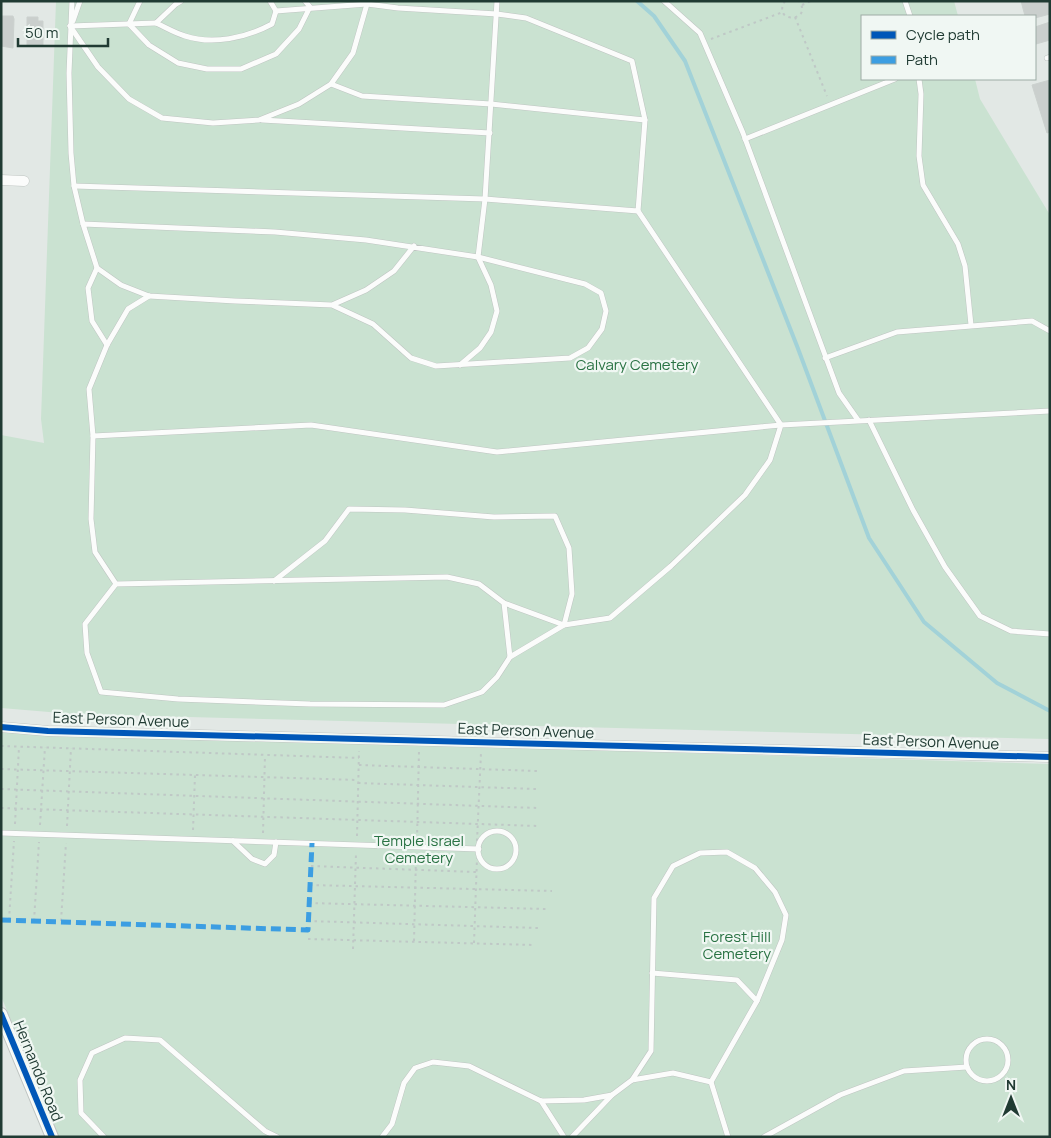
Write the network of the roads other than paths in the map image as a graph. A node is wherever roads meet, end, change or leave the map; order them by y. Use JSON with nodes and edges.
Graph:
{"nodes":[{"id":1,"x":72,"y":1,"type":"edge"},
{"id":2,"x":80,"y":1,"type":"edge"},
{"id":3,"x":140,"y":1,"type":"edge"},
{"id":4,"x":181,"y":1,"type":"edge"},
{"id":5,"x":270,"y":1,"type":"edge"},
{"id":6,"x":305,"y":1,"type":"edge"},
{"id":7,"x":396,"y":1,"type":"edge"},
{"id":8,"x":497,"y":1,"type":"edge"},
{"id":9,"x":664,"y":1,"type":"edge"},
{"id":10,"x":904,"y":1,"type":"edge"},
{"id":11,"x":366,"y":2,"type":"edge"},
{"id":12,"x":310,"y":7,"type":"junction"},
{"id":13,"x":398,"y":8,"type":"junction"},
{"id":14,"x":276,"y":11,"type":"junction"},
{"id":15,"x":497,"y":14,"type":"junction"},
{"id":16,"x":910,"y":15,"type":"edge"},
{"id":17,"x":156,"y":23,"type":"junction"},
{"id":18,"x":129,"y":24,"type":"junction"},
{"id":19,"x":70,"y":26,"type":"junction"},
{"id":20,"x":892,"y":80,"type":"edge"},
{"id":21,"x":919,"y":80,"type":"edge"},
{"id":22,"x":331,"y":84,"type":"junction"},
{"id":23,"x":492,"y":104,"type":"junction"},
{"id":24,"x":259,"y":120,"type":"junction"},
{"id":25,"x":646,"y":120,"type":"junction"},
{"id":26,"x":490,"y":133,"type":"junction"},
{"id":27,"x":745,"y":139,"type":"junction"},
{"id":28,"x":1,"y":180,"type":"edge"},
{"id":29,"x":24,"y":180,"type":"dead end"},
{"id":30,"x":74,"y":186,"type":"junction"},
{"id":31,"x":485,"y":198,"type":"junction"},
{"id":32,"x":638,"y":211,"type":"junction"},
{"id":33,"x":83,"y":224,"type":"junction"},
{"id":34,"x":414,"y":246,"type":"junction"},
{"id":35,"x":478,"y":257,"type":"junction"},
{"id":36,"x":97,"y":268,"type":"junction"},
{"id":37,"x":149,"y":296,"type":"junction"},
{"id":38,"x":332,"y":305,"type":"junction"},
{"id":39,"x":971,"y":325,"type":"junction"},
{"id":40,"x":1050,"y":331,"type":"edge"},
{"id":41,"x":107,"y":345,"type":"junction"},
{"id":42,"x":825,"y":358,"type":"junction"},
{"id":43,"x":460,"y":365,"type":"junction"},
{"id":44,"x":1050,"y":411,"type":"edge"},
{"id":45,"x":858,"y":420,"type":"junction"},
{"id":46,"x":869,"y":420,"type":"junction"},
{"id":47,"x":781,"y":425,"type":"junction"},
{"id":48,"x":93,"y":436,"type":"junction"},
{"id":49,"x":274,"y":581,"type":"junction"},
{"id":50,"x":116,"y":584,"type":"junction"},
{"id":51,"x":504,"y":603,"type":"junction"},
{"id":52,"x":564,"y":626,"type":"junction"},
{"id":53,"x":1050,"y":634,"type":"edge"},
{"id":54,"x":510,"y":657,"type":"junction"},
{"id":55,"x":1,"y":727,"type":"edge"},
{"id":56,"x":1050,"y":758,"type":"edge"},
{"id":57,"x":1,"y":833,"type":"edge"},
{"id":58,"x":233,"y":841,"type":"junction"},
{"id":59,"x":276,"y":842,"type":"junction"},
{"id":60,"x":478,"y":849,"type":"junction"},
{"id":61,"x":652,"y":973,"type":"junction"},
{"id":62,"x":757,"y":1001,"type":"junction"},
{"id":63,"x":1,"y":1014,"type":"edge"},
{"id":64,"x":968,"y":1067,"type":"junction"},
{"id":65,"x":632,"y":1080,"type":"junction"},
{"id":66,"x":711,"y":1082,"type":"junction"},
{"id":67,"x":612,"y":1095,"type":"junction"},
{"id":68,"x":541,"y":1101,"type":"junction"},
{"id":69,"x":264,"y":1131,"type":"junction"},
{"id":70,"x":52,"y":1137,"type":"edge"},
{"id":71,"x":104,"y":1137,"type":"edge"},
{"id":72,"x":266,"y":1137,"type":"edge"},
{"id":73,"x":277,"y":1137,"type":"edge"},
{"id":74,"x":382,"y":1137,"type":"edge"},
{"id":75,"x":564,"y":1137,"type":"edge"},
{"id":76,"x":572,"y":1137,"type":"edge"},
{"id":77,"x":728,"y":1137,"type":"edge"},
{"id":78,"x":764,"y":1137,"type":"edge"}],
"edges":[{"from":1,"to":19,"type":"lane"},
{"from":2,"to":19,"type":"lane"},
{"from":3,"to":18,"type":"lane"},
{"from":4,"to":17,"type":"lane"},
{"from":5,"to":14,"type":"lane"},
{"from":6,"to":12,"type":"lane"},
{"from":7,"to":13,"type":"lane"},
{"from":8,"to":15,"type":"lane"},
{"from":9,"to":27,"type":"lane"},
{"from":10,"to":16,"type":"lane"},
{"from":11,"to":12,"type":"lane"},
{"from":11,"to":13,"type":"lane"},
{"from":11,"to":22,"type":"lane"},
{"from":12,"to":14,"type":"lane"},
{"from":12,"to":18,"type":"lane"},
{"from":13,"to":15,"type":"lane"},
{"from":14,"to":17,"type":"lane"},
{"from":15,"to":23,"type":"lane"},
{"from":15,"to":25,"type":"lane"},
{"from":17,"to":18,"type":"lane"},
{"from":18,"to":19,"type":"lane"},
{"from":19,"to":24,"type":"lane"},
{"from":19,"to":30,"type":"lane"},
{"from":20,"to":27,"type":"lane"},
{"from":21,"to":39,"type":"lane"},
{"from":22,"to":23,"type":"lane"},
{"from":22,"to":24,"type":"lane"},
{"from":23,"to":25,"type":"lane"},
{"from":23,"to":26,"type":"lane"},
{"from":24,"to":26,"type":"lane"},
{"from":25,"to":32,"type":"lane"},
{"from":26,"to":31,"type":"lane"},
{"from":27,"to":42,"type":"lane"},
{"from":28,"to":29,"type":"street"},
{"from":30,"to":31,"type":"lane"},
{"from":30,"to":33,"type":"lane"},
{"from":31,"to":32,"type":"lane"},
{"from":31,"to":35,"type":"lane"},
{"from":32,"to":47,"type":"lane"},
{"from":33,"to":34,"type":"lane"},
{"from":33,"to":36,"type":"lane"},
{"from":34,"to":35,"type":"lane"},
{"from":34,"to":38,"type":"lane"},
{"from":35,"to":43,"type":"lane"},
{"from":35,"to":43,"type":"lane"},
{"from":36,"to":37,"type":"lane"},
{"from":36,"to":41,"type":"lane"},
{"from":37,"to":38,"type":"lane"},
{"from":37,"to":41,"type":"lane"},
{"from":38,"to":43,"type":"lane"},
{"from":39,"to":40,"type":"lane"},
{"from":39,"to":42,"type":"lane"},
{"from":41,"to":48,"type":"lane"},
{"from":42,"to":45,"type":"lane"},
{"from":44,"to":46,"type":"lane"},
{"from":45,"to":46,"type":"lane"},
{"from":45,"to":47,"type":"lane"},
{"from":46,"to":53,"type":"lane"},
{"from":47,"to":48,"type":"lane"},
{"from":47,"to":52,"type":"lane"},
{"from":48,"to":50,"type":"lane"},
{"from":49,"to":50,"type":"lane"},
{"from":49,"to":51,"type":"lane"},
{"from":49,"to":52,"type":"lane"},
{"from":50,"to":54,"type":"lane"},
{"from":51,"to":52,"type":"lane"},
{"from":51,"to":54,"type":"lane"},
{"from":52,"to":54,"type":"lane"},
{"from":55,"to":56,"type":"street","name":"East Person Avenue"},
{"from":57,"to":58,"type":"lane"},
{"from":58,"to":59,"type":"lane"},
{"from":58,"to":59,"type":"lane"},
{"from":59,"to":60,"type":"lane"},
{"from":60,"to":60,"type":"lane"},
{"from":61,"to":62,"type":"lane"},
{"from":61,"to":62,"type":"lane"},
{"from":61,"to":65,"type":"lane"},
{"from":62,"to":66,"type":"lane"},
{"from":63,"to":70,"type":"street","name":"Hernando Road"},
{"from":64,"to":64,"type":"lane"},
{"from":64,"to":78,"type":"lane"},
{"from":65,"to":66,"type":"lane"},
{"from":65,"to":67,"type":"lane"},
{"from":66,"to":77,"type":"lane"},
{"from":67,"to":68,"type":"lane"},
{"from":67,"to":76,"type":"lane"},
{"from":68,"to":74,"type":"lane"},
{"from":68,"to":75,"type":"lane"},
{"from":69,"to":71,"type":"lane"},
{"from":69,"to":72,"type":"lane"},
{"from":69,"to":73,"type":"lane"}]}
